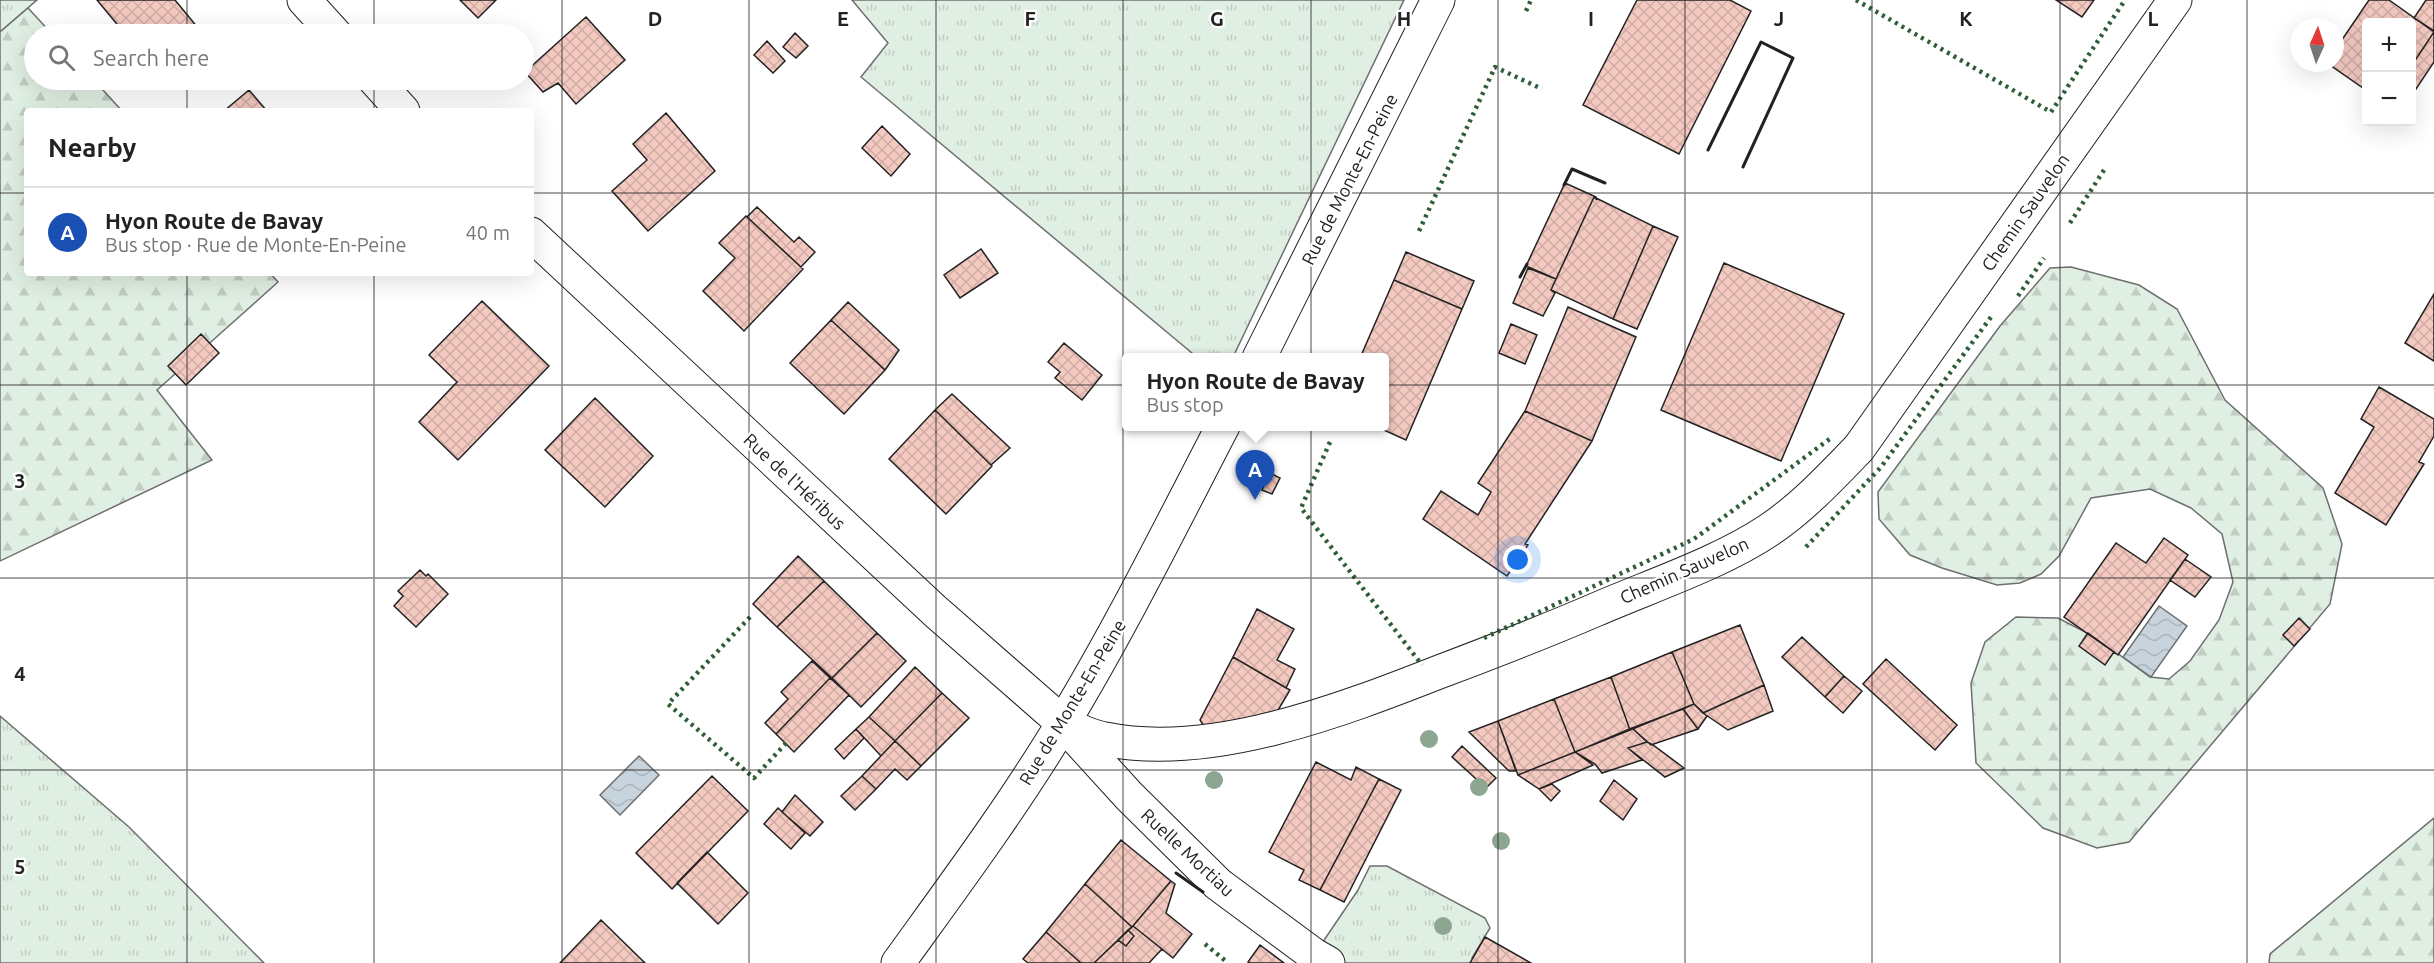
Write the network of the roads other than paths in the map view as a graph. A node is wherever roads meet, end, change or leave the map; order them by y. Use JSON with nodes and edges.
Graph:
{"nodes":[{"id":1,"x":304,"y":0,"type":"edge"},
{"id":2,"x":1438,"y":0,"type":"edge"},
{"id":3,"x":2175,"y":0,"type":"edge"},
{"id":4,"x":326,"y":24,"type":"edge"},
{"id":5,"x":384,"y":90,"type":"edge"},
{"id":6,"x":400,"y":108,"type":"edge"},
{"id":7,"x":534,"y":237,"type":"edge"},
{"id":8,"x":1261,"y":353,"type":"edge"},
{"id":9,"x":1220,"y":431,"type":"edge"},
{"id":10,"x":1063,"y":723,"type":"junction"},
{"id":11,"x":898,"y":963,"type":"edge"},
{"id":12,"x":1328,"y":963,"type":"edge"}],
"edges":[{"from":1,"to":4,"type":"street"},
{"from":2,"to":8,"type":"street","name":"Rue de Monte-En-Peine"},
{"from":3,"to":10,"type":"street","name":"Chemin Sauvelon"},
{"from":5,"to":6,"type":"street"},
{"from":7,"to":10,"type":"street","name":"Rue de l'Héribus"},
{"from":9,"to":10,"type":"street","name":"Rue de Monte-En-Peine"},
{"from":10,"to":11,"type":"street","name":"Rue de Monte-En-Peine"},
{"from":10,"to":12,"type":"street","name":"Ruelle Mortiau"}]}
